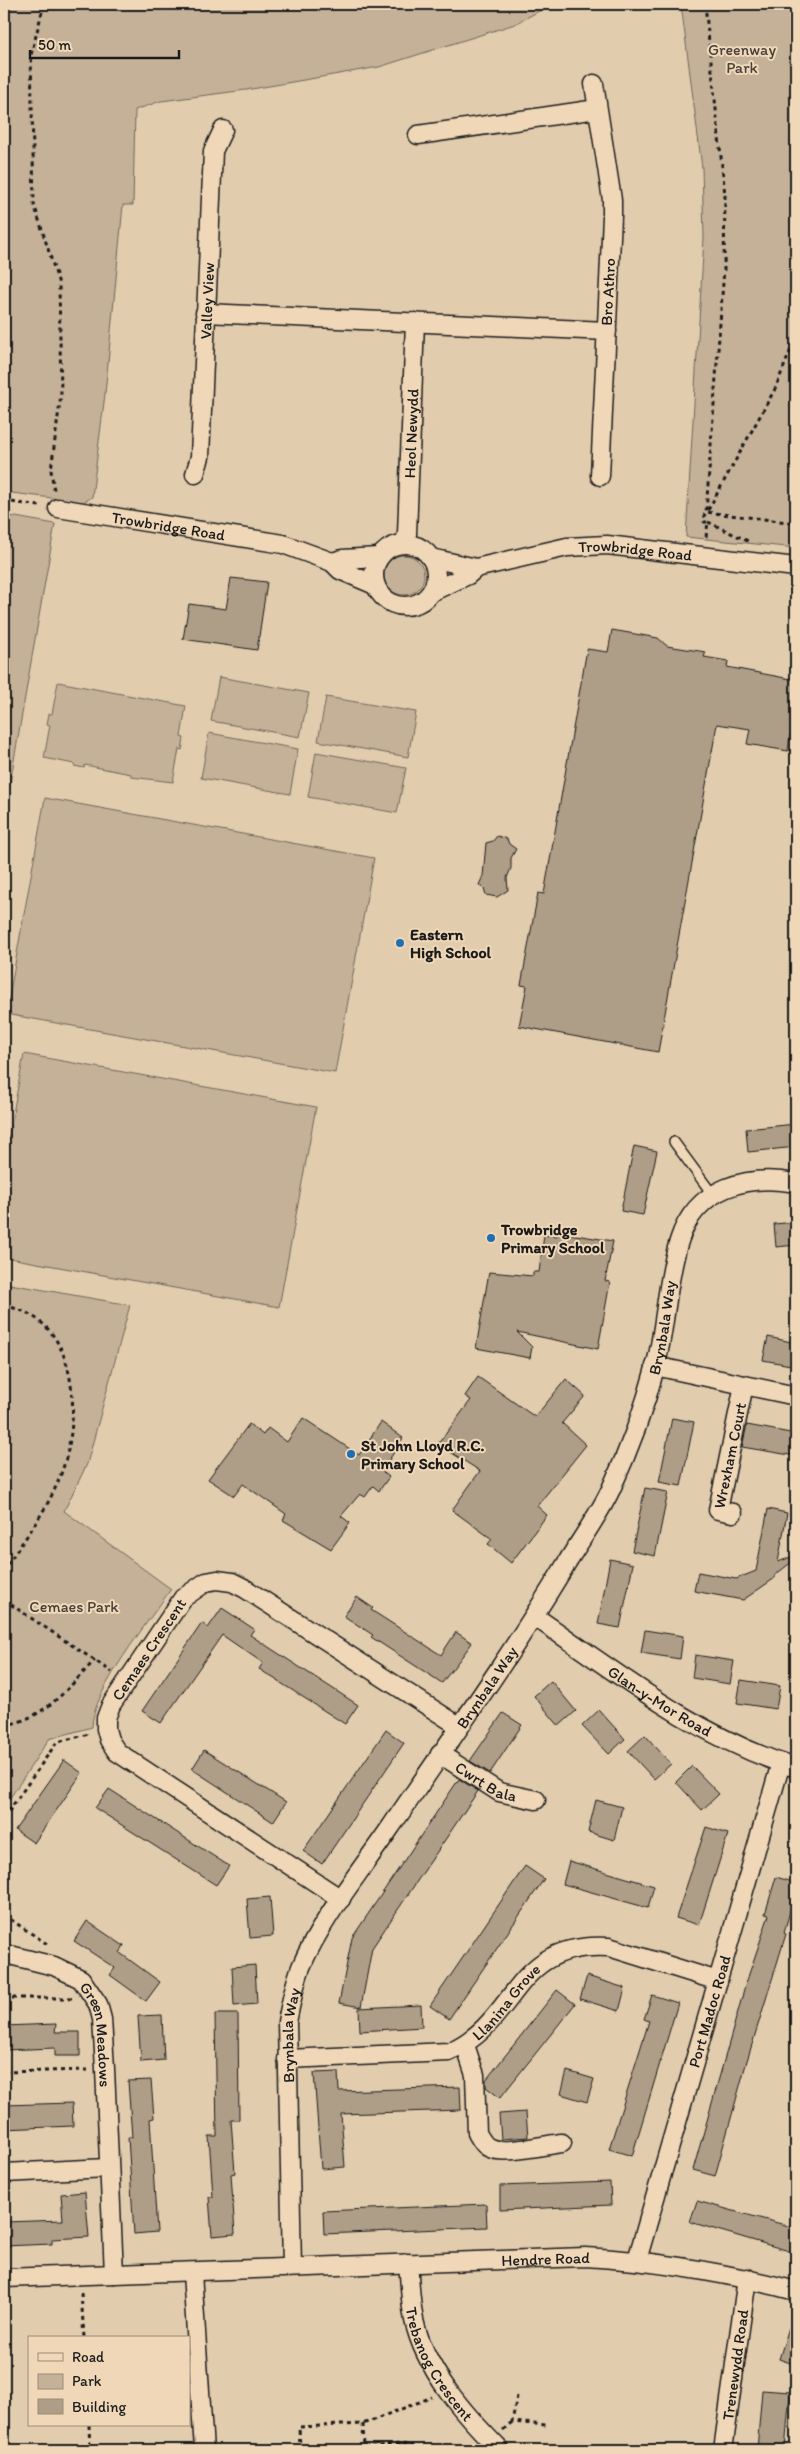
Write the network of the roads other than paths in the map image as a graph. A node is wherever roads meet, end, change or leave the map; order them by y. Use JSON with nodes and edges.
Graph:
{"nodes":[{"id":1,"x":594,"y":84,"type":"dead end"},
{"id":2,"x":597,"y":109,"type":"junction"},
{"id":3,"x":223,"y":130,"type":"dead end"},
{"id":4,"x":418,"y":135,"type":"dead end"},
{"id":5,"x":205,"y":313,"type":"junction"},
{"id":6,"x":415,"y":322,"type":"junction"},
{"id":7,"x":607,"y":331,"type":"junction"},
{"id":8,"x":195,"y":474,"type":"dead end"},
{"id":9,"x":600,"y":476,"type":"dead end"},
{"id":10,"x":58,"y":508,"type":"road end"},
{"id":11,"x":404,"y":544,"type":"junction"},
{"id":12,"x":379,"y":557,"type":"junction"},
{"id":13,"x":431,"y":558,"type":"junction"},
{"id":14,"x":332,"y":562,"type":"junction"},
{"id":15,"x":796,"y":567,"type":"edge"},
{"id":16,"x":476,"y":568,"type":"junction"},
{"id":17,"x":375,"y":585,"type":"junction"},
{"id":18,"x":431,"y":592,"type":"junction"},
{"id":19,"x":674,"y":1142,"type":"dead end"},
{"id":20,"x":796,"y":1183,"type":"edge"},
{"id":21,"x":713,"y":1195,"type":"junction"},
{"id":22,"x":655,"y":1366,"type":"junction"},
{"id":23,"x":744,"y":1385,"type":"junction"},
{"id":24,"x":796,"y":1396,"type":"edge"},
{"id":25,"x":733,"y":1513,"type":"dead end"},
{"id":26,"x":534,"y":1616,"type":"junction"},
{"id":27,"x":459,"y":1726,"type":"junction"},
{"id":28,"x":440,"y":1754,"type":"junction"},
{"id":29,"x":789,"y":1765,"type":"edge"},
{"id":30,"x":536,"y":1800,"type":"dead end"},
{"id":31,"x":341,"y":1899,"type":"junction"},
{"id":32,"x":10,"y":1955,"type":"dead end"},
{"id":33,"x":718,"y":1981,"type":"junction"},
{"id":34,"x":465,"y":2045,"type":"junction"},
{"id":35,"x":287,"y":2059,"type":"junction"},
{"id":36,"x":562,"y":2143,"type":"dead end"},
{"id":37,"x":108,"y":2168,"type":"junction"},
{"id":38,"x":4,"y":2172,"type":"edge"},
{"id":39,"x":637,"y":2260,"type":"junction"},
{"id":40,"x":408,"y":2263,"type":"junction"},
{"id":41,"x":292,"y":2267,"type":"junction"},
{"id":42,"x":192,"y":2273,"type":"junction"},
{"id":43,"x":114,"y":2274,"type":"junction"},
{"id":44,"x":4,"y":2278,"type":"edge"},
{"id":45,"x":747,"y":2278,"type":"junction"},
{"id":46,"x":796,"y":2291,"type":"edge"},
{"id":47,"x":204,"y":2450,"type":"edge"},
{"id":48,"x":500,"y":2450,"type":"edge"},
{"id":49,"x":723,"y":2450,"type":"edge"}],
"edges":[{"from":1,"to":2,"type":"street","name":"Bro Athro"},
{"from":2,"to":4,"type":"street"},
{"from":2,"to":7,"type":"street","name":"Bro Athro"},
{"from":3,"to":5,"type":"street","name":"Valley View"},
{"from":5,"to":6,"type":"street"},
{"from":5,"to":8,"type":"street","name":"Valley View"},
{"from":6,"to":7,"type":"street"},
{"from":6,"to":11,"type":"street","name":"Heol Newydd"},
{"from":7,"to":9,"type":"street","name":"Bro Athro"},
{"from":10,"to":14,"type":"street","name":"Trowbridge Road"},
{"from":11,"to":12,"type":"street","name":"Trowbridge Road"},
{"from":11,"to":13,"type":"street","name":"Trowbridge Road"},
{"from":12,"to":14,"type":"street","name":"Trowbridge Road"},
{"from":12,"to":17,"type":"street"},
{"from":13,"to":16,"type":"street","name":"Trowbridge Road"},
{"from":13,"to":18,"type":"street"},
{"from":14,"to":17,"type":"street","name":"Trowbridge Road"},
{"from":15,"to":16,"type":"street","name":"Trowbridge Road"},
{"from":16,"to":18,"type":"street","name":"Trowbridge Road"},
{"from":17,"to":18,"type":"street","name":"Trowbridge Road"},
{"from":19,"to":21,"type":"lane"},
{"from":20,"to":21,"type":"street","name":"Brynbala Way"},
{"from":21,"to":22,"type":"street","name":"Brynbala Way"},
{"from":22,"to":23,"type":"street"},
{"from":22,"to":26,"type":"street","name":"Brynbala Way"},
{"from":23,"to":24,"type":"street"},
{"from":23,"to":25,"type":"street","name":"Wrexham Court"},
{"from":26,"to":27,"type":"street","name":"Brynbala Way"},
{"from":26,"to":29,"type":"street","name":"Glan-y-Mor Road"},
{"from":27,"to":28,"type":"street","name":"Brynbala Way"},
{"from":27,"to":31,"type":"street","name":"Cemaes Crescent"},
{"from":28,"to":30,"type":"street","name":"Cwrt Bala"},
{"from":28,"to":31,"type":"street","name":"Brynbala Way"},
{"from":29,"to":33,"type":"street","name":"Port Madoc Road"},
{"from":31,"to":35,"type":"street","name":"Brynbala Way"},
{"from":32,"to":37,"type":"street","name":"Green Meadows"},
{"from":33,"to":34,"type":"street","name":"Llanina Grove"},
{"from":33,"to":39,"type":"street","name":"Port Madoc Road"},
{"from":34,"to":35,"type":"street","name":"Llanina Grove"},
{"from":34,"to":36,"type":"street"},
{"from":35,"to":41,"type":"street","name":"Brynbala Way"},
{"from":37,"to":38,"type":"street"},
{"from":37,"to":43,"type":"street","name":"Green Meadows"},
{"from":39,"to":40,"type":"street","name":"Hendre Road"},
{"from":39,"to":45,"type":"street","name":"Hendre Road"},
{"from":40,"to":41,"type":"street","name":"Hendre Road"},
{"from":40,"to":48,"type":"street","name":"Trebanog Crescent"},
{"from":41,"to":42,"type":"street","name":"Hendre Road"},
{"from":42,"to":43,"type":"street","name":"Hendre Road"},
{"from":42,"to":47,"type":"street"},
{"from":43,"to":44,"type":"street","name":"Hendre Road"},
{"from":45,"to":46,"type":"street","name":"Hendre Road"},
{"from":45,"to":49,"type":"street","name":"Trenewydd Road"}]}
